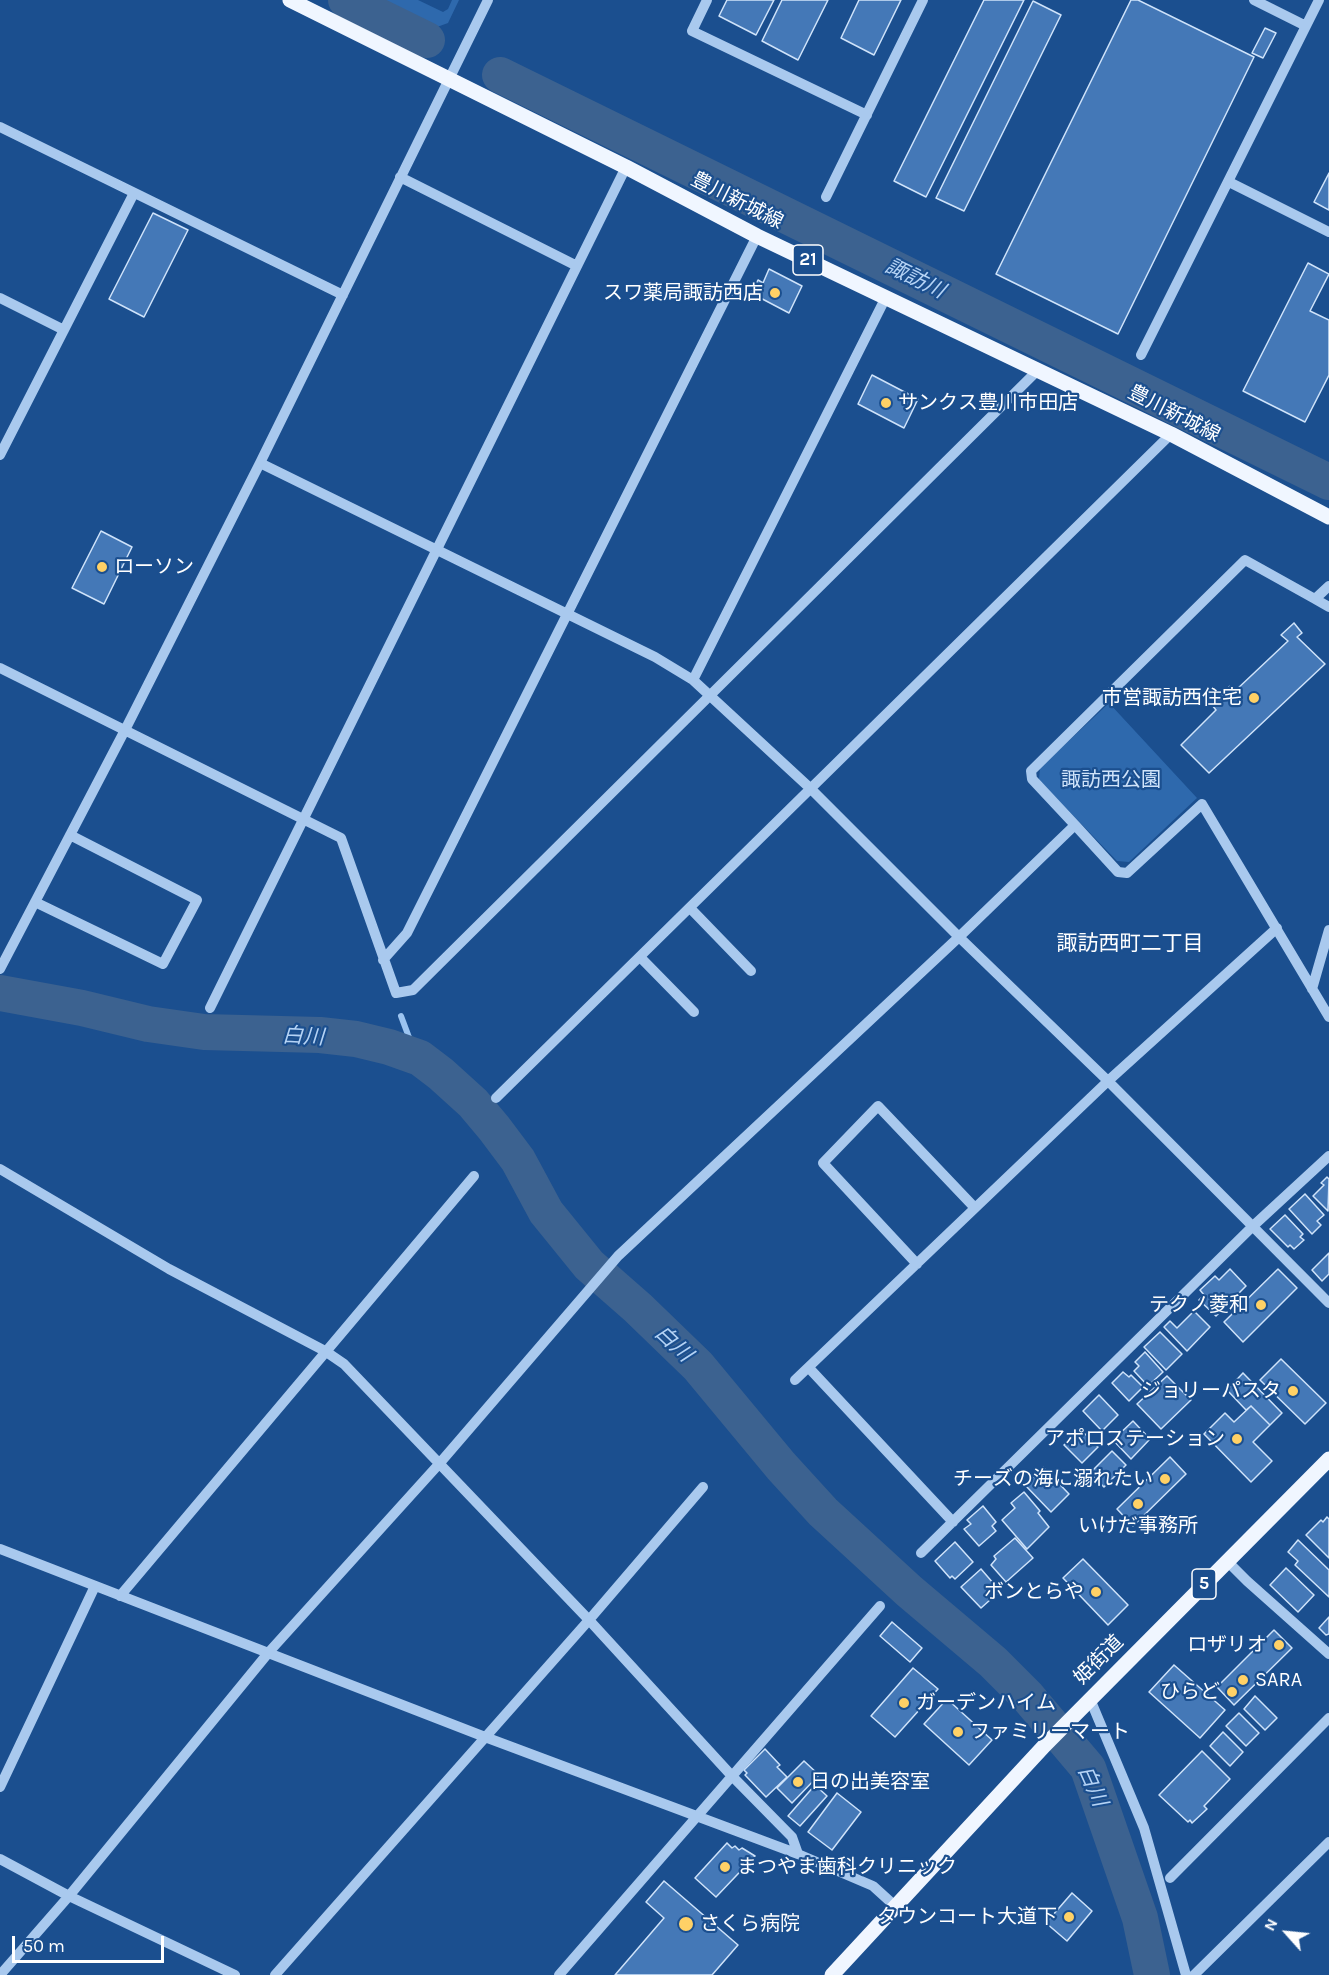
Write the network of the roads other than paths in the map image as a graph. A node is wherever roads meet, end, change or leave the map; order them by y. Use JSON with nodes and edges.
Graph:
{"nodes":[{"id":1,"x":290,"y":0,"type":"edge"},
{"id":2,"x":488,"y":0,"type":"edge"},
{"id":3,"x":708,"y":0,"type":"edge"},
{"id":4,"x":923,"y":0,"type":"edge"},
{"id":5,"x":1254,"y":0,"type":"edge"},
{"id":6,"x":1319,"y":0,"type":"edge"},
{"id":7,"x":1306,"y":26,"type":"junction"},
{"id":8,"x":449,"y":79,"type":"junction"},
{"id":9,"x":867,"y":115,"type":"junction"},
{"id":10,"x":0,"y":127,"type":"edge"},
{"id":11,"x":626,"y":167,"type":"junction"},
{"id":12,"x":400,"y":177,"type":"junction"},
{"id":13,"x":1229,"y":182,"type":"junction"},
{"id":14,"x":134,"y":193,"type":"junction"},
{"id":15,"x":826,"y":197,"type":"dead end"},
{"id":16,"x":1329,"y":232,"type":"edge"},
{"id":17,"x":757,"y":236,"type":"junction"},
{"id":18,"x":577,"y":266,"type":"junction"},
{"id":19,"x":342,"y":295,"type":"junction"},
{"id":20,"x":886,"y":297,"type":"junction"},
{"id":21,"x":0,"y":298,"type":"edge"},
{"id":22,"x":64,"y":330,"type":"junction"},
{"id":23,"x":1141,"y":355,"type":"dead end"},
{"id":24,"x":1038,"y":370,"type":"junction"},
{"id":25,"x":1171,"y":434,"type":"junction"},
{"id":26,"x":0,"y":455,"type":"edge"},
{"id":27,"x":260,"y":463,"type":"junction"},
{"id":28,"x":1329,"y":517,"type":"edge"},
{"id":29,"x":436,"y":549,"type":"junction"},
{"id":30,"x":1329,"y":586,"type":"edge"},
{"id":31,"x":1315,"y":599,"type":"junction"},
{"id":32,"x":1329,"y":607,"type":"edge"},
{"id":33,"x":567,"y":614,"type":"junction"},
{"id":34,"x":0,"y":668,"type":"edge"},
{"id":35,"x":693,"y":680,"type":"junction"},
{"id":36,"x":710,"y":694,"type":"junction"},
{"id":37,"x":125,"y":730,"type":"junction"},
{"id":38,"x":811,"y":789,"type":"junction"},
{"id":39,"x":303,"y":819,"type":"junction"},
{"id":40,"x":1075,"y":825,"type":"junction"},
{"id":41,"x":70,"y":835,"type":"junction"},
{"id":42,"x":35,"y":902,"type":"junction"},
{"id":43,"x":690,"y":908,"type":"junction"},
{"id":44,"x":1277,"y":928,"type":"junction"},
{"id":45,"x":1329,"y":930,"type":"edge"},
{"id":46,"x":959,"y":937,"type":"junction"},
{"id":47,"x":639,"y":957,"type":"junction"},
{"id":48,"x":383,"y":960,"type":"junction"},
{"id":49,"x":0,"y":969,"type":"edge"},
{"id":50,"x":751,"y":971,"type":"dead end"},
{"id":51,"x":1312,"y":989,"type":"junction"},
{"id":52,"x":210,"y":1008,"type":"dead end"},
{"id":53,"x":694,"y":1012,"type":"dead end"},
{"id":54,"x":1329,"y":1017,"type":"edge"},
{"id":55,"x":1108,"y":1081,"type":"junction"},
{"id":56,"x":496,"y":1098,"type":"dead end"},
{"id":57,"x":1329,"y":1156,"type":"edge"},
{"id":58,"x":0,"y":1169,"type":"edge"},
{"id":59,"x":474,"y":1176,"type":"dead end"},
{"id":60,"x":975,"y":1208,"type":"junction"},
{"id":61,"x":1252,"y":1227,"type":"junction"},
{"id":62,"x":917,"y":1264,"type":"junction"},
{"id":63,"x":1329,"y":1303,"type":"edge"},
{"id":64,"x":325,"y":1351,"type":"junction"},
{"id":65,"x":809,"y":1368,"type":"junction"},
{"id":66,"x":795,"y":1380,"type":"dead end"},
{"id":67,"x":1329,"y":1459,"type":"edge"},
{"id":68,"x":439,"y":1464,"type":"junction"},
{"id":69,"x":703,"y":1486,"type":"dead end"},
{"id":70,"x":953,"y":1522,"type":"junction"},
{"id":71,"x":0,"y":1549,"type":"edge"},
{"id":72,"x":921,"y":1553,"type":"dead end"},
{"id":73,"x":1227,"y":1561,"type":"junction"},
{"id":74,"x":95,"y":1586,"type":"junction"},
{"id":75,"x":120,"y":1596,"type":"junction"},
{"id":76,"x":880,"y":1606,"type":"dead end"},
{"id":77,"x":590,"y":1620,"type":"junction"},
{"id":78,"x":269,"y":1652,"type":"junction"},
{"id":79,"x":1329,"y":1654,"type":"edge"},
{"id":80,"x":1085,"y":1704,"type":"junction"},
{"id":81,"x":1329,"y":1718,"type":"edge"},
{"id":82,"x":485,"y":1737,"type":"junction"},
{"id":83,"x":731,"y":1775,"type":"junction"},
{"id":84,"x":0,"y":1786,"type":"edge"},
{"id":85,"x":696,"y":1816,"type":"junction"},
{"id":86,"x":1329,"y":1842,"type":"edge"},
{"id":87,"x":798,"y":1854,"type":"junction"},
{"id":88,"x":0,"y":1859,"type":"edge"},
{"id":89,"x":1170,"y":1878,"type":"dead end"},
{"id":90,"x":69,"y":1896,"type":"junction"},
{"id":91,"x":895,"y":1906,"type":"junction"},
{"id":92,"x":0,"y":1975,"type":"edge"},
{"id":93,"x":235,"y":1975,"type":"edge"},
{"id":94,"x":275,"y":1975,"type":"edge"},
{"id":95,"x":559,"y":1975,"type":"edge"},
{"id":96,"x":832,"y":1975,"type":"edge"},
{"id":97,"x":1186,"y":1975,"type":"edge"},
{"id":98,"x":1194,"y":1975,"type":"edge"}],
"edges":[{"from":1,"to":8,"type":"main road","name":"豊川新城線","number":"21"},
{"from":2,"to":8,"type":"street"},
{"from":3,"to":9,"type":"street"},
{"from":4,"to":9,"type":"street"},
{"from":5,"to":7,"type":"street"},
{"from":6,"to":7,"type":"street"},
{"from":7,"to":13,"type":"street"},
{"from":8,"to":11,"type":"main road","name":"豊川新城線","number":"21"},
{"from":8,"to":12,"type":"street"},
{"from":9,"to":15,"type":"street"},
{"from":10,"to":14,"type":"street"},
{"from":11,"to":17,"type":"main road","name":"豊川新城線","number":"21"},
{"from":11,"to":18,"type":"street"},
{"from":12,"to":18,"type":"street"},
{"from":12,"to":19,"type":"street"},
{"from":13,"to":16,"type":"street"},
{"from":13,"to":23,"type":"street"},
{"from":14,"to":19,"type":"street"},
{"from":14,"to":22,"type":"street"},
{"from":17,"to":20,"type":"main road","name":"豊川新城線","number":"21"},
{"from":17,"to":33,"type":"street"},
{"from":18,"to":29,"type":"street"},
{"from":19,"to":27,"type":"street"},
{"from":20,"to":24,"type":"main road","name":"豊川新城線","number":"21"},
{"from":20,"to":35,"type":"street"},
{"from":21,"to":22,"type":"street"},
{"from":22,"to":26,"type":"street"},
{"from":24,"to":25,"type":"main road","name":"豊川新城線","number":"21"},
{"from":24,"to":36,"type":"street"},
{"from":25,"to":28,"type":"main road","name":"豊川新城線","number":"21"},
{"from":25,"to":38,"type":"street"},
{"from":27,"to":29,"type":"street"},
{"from":27,"to":37,"type":"street"},
{"from":29,"to":33,"type":"street"},
{"from":29,"to":39,"type":"street"},
{"from":30,"to":31,"type":"street"},
{"from":31,"to":32,"type":"street"},
{"from":31,"to":40,"type":"street"},
{"from":33,"to":35,"type":"street"},
{"from":33,"to":48,"type":"street"},
{"from":34,"to":37,"type":"street"},
{"from":35,"to":36,"type":"street"},
{"from":36,"to":38,"type":"street"},
{"from":36,"to":48,"type":"street"},
{"from":37,"to":39,"type":"street"},
{"from":37,"to":41,"type":"street"},
{"from":38,"to":43,"type":"street"},
{"from":38,"to":46,"type":"street"},
{"from":39,"to":48,"type":"street"},
{"from":39,"to":52,"type":"street"},
{"from":40,"to":44,"type":"street"},
{"from":40,"to":46,"type":"street"},
{"from":41,"to":42,"type":"street"},
{"from":41,"to":42,"type":"street"},
{"from":42,"to":49,"type":"street"},
{"from":43,"to":47,"type":"street"},
{"from":43,"to":50,"type":"street"},
{"from":44,"to":51,"type":"street"},
{"from":44,"to":55,"type":"street"},
{"from":45,"to":51,"type":"street"},
{"from":46,"to":55,"type":"street"},
{"from":46,"to":68,"type":"street"},
{"from":47,"to":53,"type":"street"},
{"from":47,"to":56,"type":"street"},
{"from":51,"to":54,"type":"street"},
{"from":55,"to":60,"type":"street"},
{"from":55,"to":61,"type":"street"},
{"from":57,"to":61,"type":"street"},
{"from":58,"to":64,"type":"street"},
{"from":59,"to":64,"type":"street"},
{"from":60,"to":62,"type":"street"},
{"from":60,"to":62,"type":"street"},
{"from":61,"to":63,"type":"street"},
{"from":61,"to":70,"type":"street"},
{"from":62,"to":65,"type":"street"},
{"from":64,"to":68,"type":"street"},
{"from":64,"to":75,"type":"street"},
{"from":65,"to":66,"type":"street"},
{"from":65,"to":70,"type":"street"},
{"from":67,"to":73,"type":"main road","name":"姫街道","number":"5"},
{"from":68,"to":77,"type":"street"},
{"from":68,"to":78,"type":"street"},
{"from":69,"to":77,"type":"street"},
{"from":70,"to":72,"type":"street"},
{"from":71,"to":74,"type":"street"},
{"from":73,"to":79,"type":"street"},
{"from":73,"to":80,"type":"main road","name":"姫街道","number":"5"},
{"from":74,"to":75,"type":"street"},
{"from":74,"to":84,"type":"street"},
{"from":75,"to":78,"type":"street"},
{"from":76,"to":83,"type":"street"},
{"from":77,"to":82,"type":"street"},
{"from":77,"to":83,"type":"street"},
{"from":78,"to":82,"type":"street"},
{"from":78,"to":90,"type":"street"},
{"from":80,"to":91,"type":"main road","name":"姫街道","number":"5"},
{"from":80,"to":97,"type":"street"},
{"from":81,"to":89,"type":"street"},
{"from":82,"to":85,"type":"street"},
{"from":82,"to":94,"type":"street"},
{"from":83,"to":85,"type":"street"},
{"from":83,"to":87,"type":"street"},
{"from":85,"to":87,"type":"street"},
{"from":85,"to":95,"type":"street"},
{"from":86,"to":98,"type":"street"},
{"from":87,"to":91,"type":"street"},
{"from":88,"to":90,"type":"street"},
{"from":90,"to":92,"type":"street"},
{"from":90,"to":93,"type":"street"},
{"from":91,"to":96,"type":"main road","name":"姫街道","number":"5"}]}
